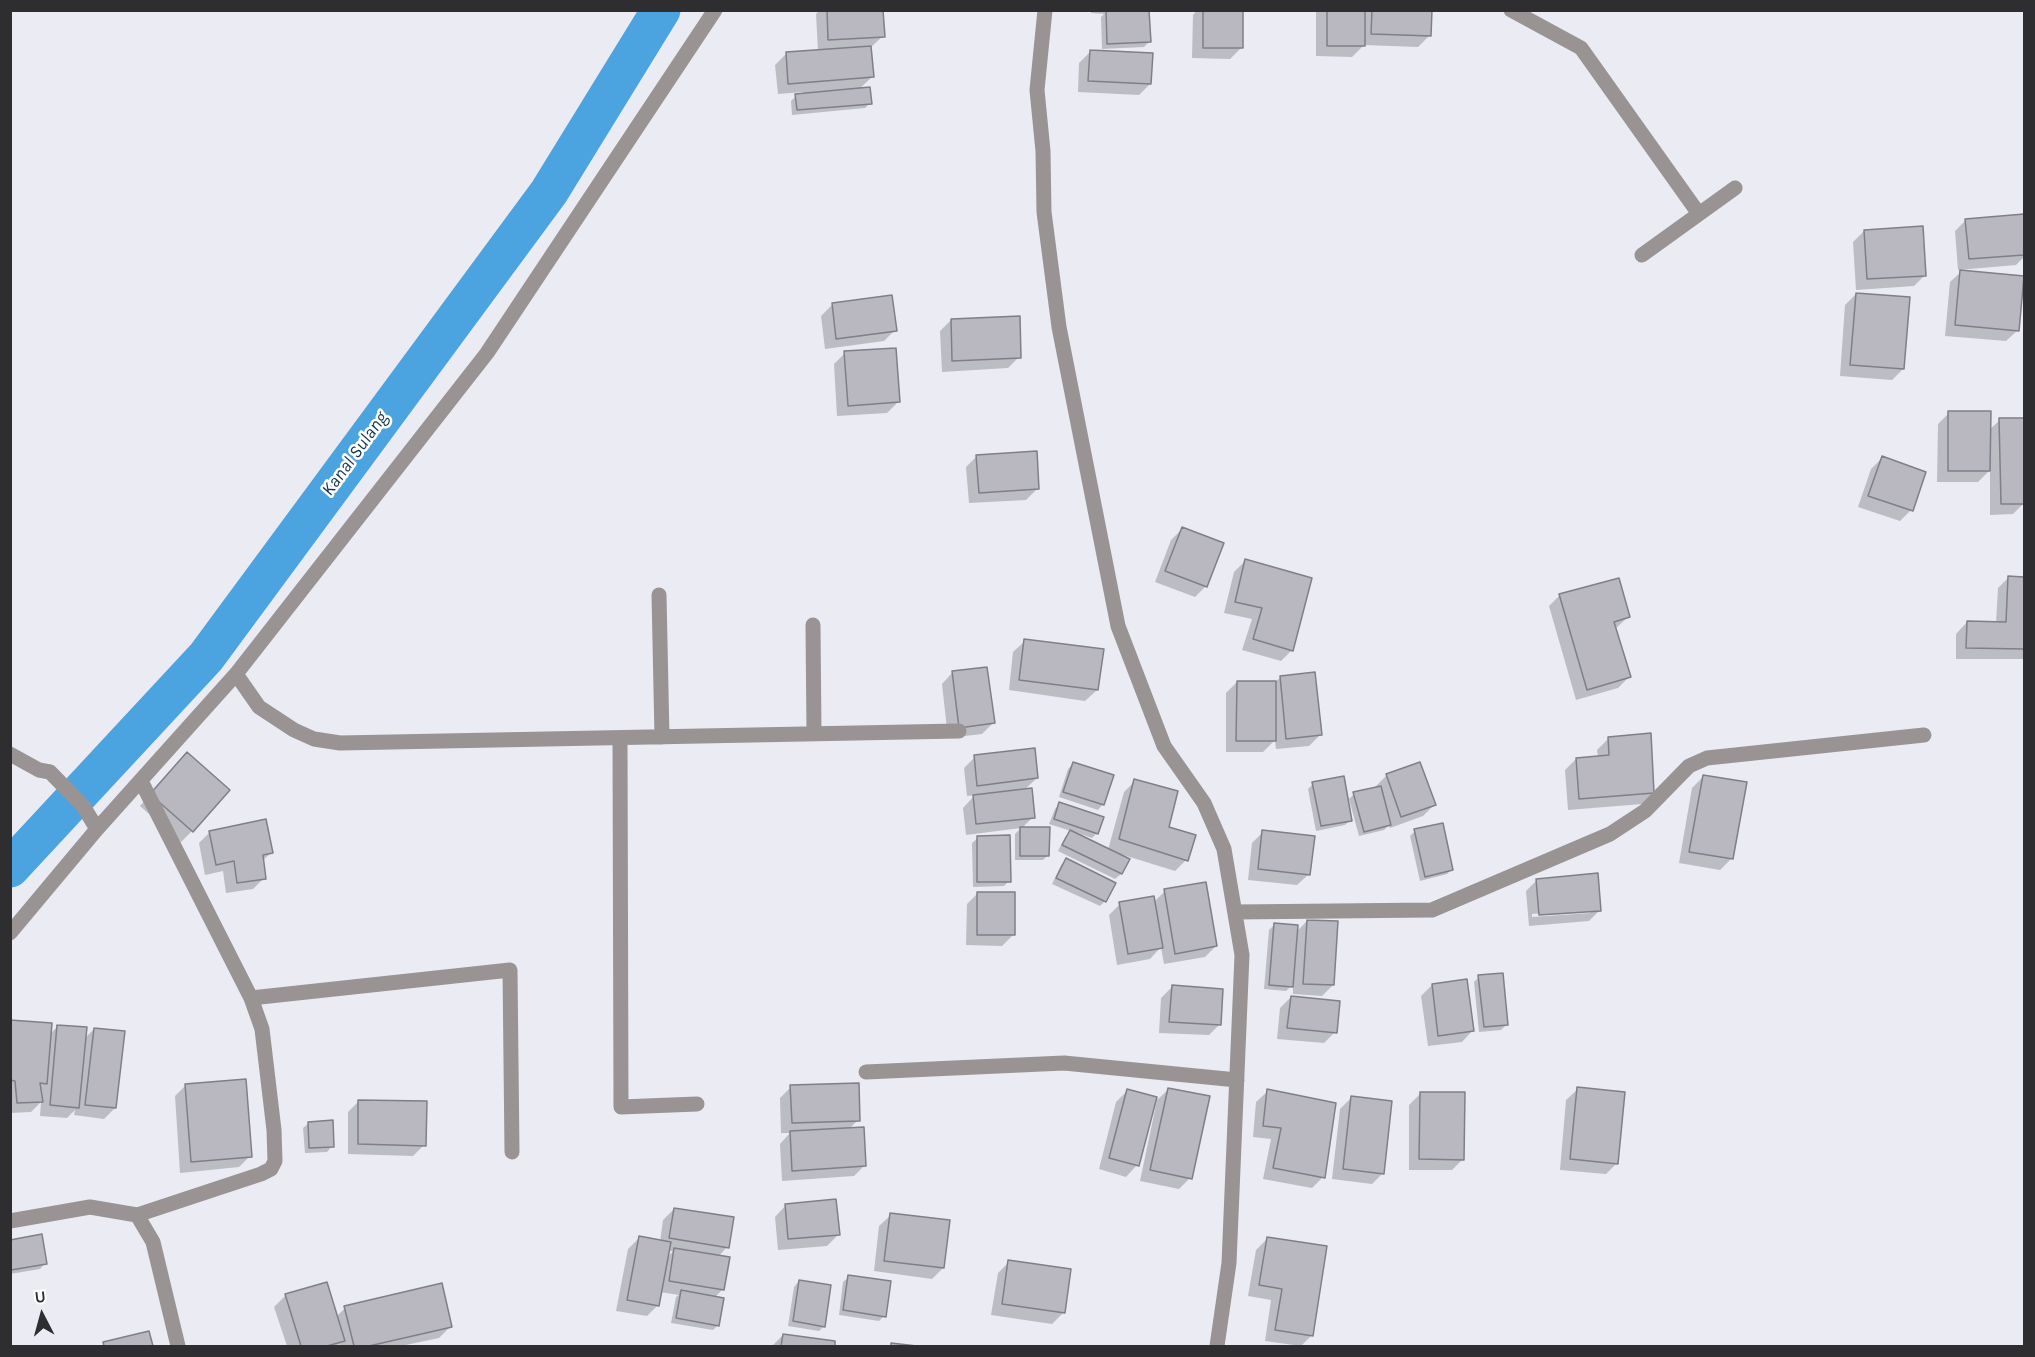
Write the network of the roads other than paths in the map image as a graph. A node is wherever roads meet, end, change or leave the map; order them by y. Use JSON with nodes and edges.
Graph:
{"nodes":[{"id":1,"x":715,"y":10,"type":"edge"},
{"id":2,"x":1045,"y":10,"type":"edge"},
{"id":3,"x":1511,"y":10,"type":"edge"},
{"id":4,"x":1735,"y":188,"type":"dead end"},
{"id":5,"x":1699,"y":214,"type":"junction"},
{"id":6,"x":1642,"y":255,"type":"dead end"},
{"id":7,"x":659,"y":595,"type":"dead end"},
{"id":8,"x":813,"y":625,"type":"dead end"},
{"id":9,"x":236,"y":674,"type":"junction"},
{"id":10,"x":959,"y":731,"type":"dead end"},
{"id":11,"x":814,"y":734,"type":"junction"},
{"id":12,"x":1924,"y":735,"type":"dead end"},
{"id":13,"x":662,"y":737,"type":"junction"},
{"id":14,"x":620,"y":738,"type":"junction"},
{"id":15,"x":10,"y":754,"type":"edge"},
{"id":16,"x":141,"y":781,"type":"junction"},
{"id":17,"x":97,"y":829,"type":"junction"},
{"id":18,"x":1235,"y":912,"type":"junction"},
{"id":19,"x":10,"y":933,"type":"edge"},
{"id":20,"x":252,"y":998,"type":"junction"},
{"id":21,"x":866,"y":1072,"type":"dead end"},
{"id":22,"x":1237,"y":1080,"type":"junction"},
{"id":23,"x":697,"y":1104,"type":"dead end"},
{"id":24,"x":512,"y":1152,"type":"dead end"},
{"id":25,"x":136,"y":1215,"type":"junction"},
{"id":26,"x":10,"y":1221,"type":"edge"},
{"id":27,"x":178,"y":1347,"type":"edge"},
{"id":28,"x":1217,"y":1347,"type":"edge"}],
"edges":[{"from":1,"to":9,"type":"street"},
{"from":2,"to":18,"type":"street"},
{"from":3,"to":5,"type":"street"},
{"from":4,"to":5,"type":"street"},
{"from":5,"to":6,"type":"street"},
{"from":7,"to":13,"type":"street"},
{"from":8,"to":11,"type":"street"},
{"from":9,"to":14,"type":"street"},
{"from":9,"to":16,"type":"street"},
{"from":10,"to":11,"type":"street"},
{"from":11,"to":13,"type":"street"},
{"from":12,"to":18,"type":"street"},
{"from":13,"to":14,"type":"street"},
{"from":14,"to":23,"type":"street"},
{"from":15,"to":17,"type":"street"},
{"from":16,"to":17,"type":"street"},
{"from":16,"to":20,"type":"street"},
{"from":17,"to":19,"type":"street"},
{"from":18,"to":22,"type":"street"},
{"from":20,"to":24,"type":"street"},
{"from":20,"to":25,"type":"street"},
{"from":21,"to":22,"type":"street"},
{"from":22,"to":28,"type":"street"},
{"from":25,"to":26,"type":"street"},
{"from":25,"to":27,"type":"street"}]}
